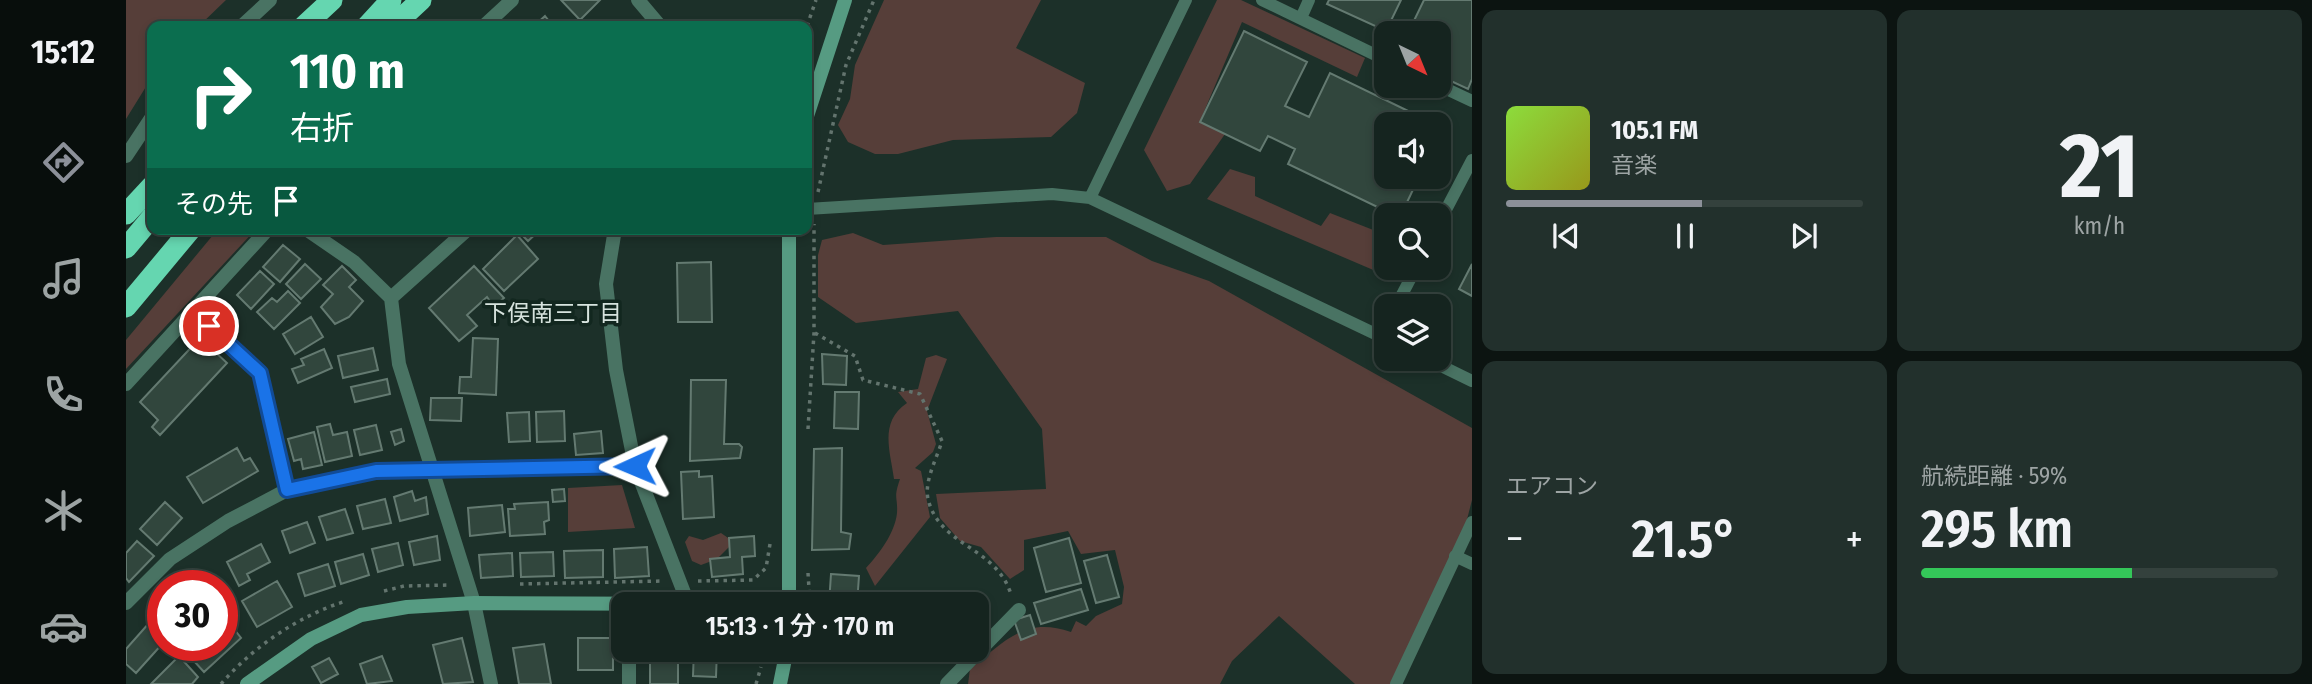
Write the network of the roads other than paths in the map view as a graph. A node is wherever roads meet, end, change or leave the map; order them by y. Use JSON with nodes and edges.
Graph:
{"nodes":[{"id":1,"x":270,"y":0,"type":"edge"},
{"id":2,"x":332,"y":0,"type":"edge"},
{"id":3,"x":340,"y":0,"type":"edge"},
{"id":4,"x":390,"y":0,"type":"edge"},
{"id":5,"x":421,"y":0,"type":"edge"},
{"id":6,"x":512,"y":0,"type":"edge"},
{"id":7,"x":638,"y":0,"type":"edge"},
{"id":8,"x":845,"y":0,"type":"edge"},
{"id":9,"x":1186,"y":0,"type":"edge"},
{"id":10,"x":1262,"y":0,"type":"edge"},
{"id":11,"x":1309,"y":0,"type":"edge"},
{"id":12,"x":1301,"y":18,"type":"junction"},
{"id":13,"x":247,"y":21,"type":"edge"},
{"id":14,"x":309,"y":21,"type":"edge"},
{"id":15,"x":321,"y":21,"type":"edge"},
{"id":16,"x":372,"y":21,"type":"edge"},
{"id":17,"x":398,"y":21,"type":"edge"},
{"id":18,"x":489,"y":21,"type":"edge"},
{"id":19,"x":656,"y":21,"type":"edge"},
{"id":20,"x":1374,"y":54,"type":"edge"},
{"id":21,"x":1451,"y":91,"type":"edge"},
{"id":22,"x":812,"y":101,"type":"edge"},
{"id":23,"x":1472,"y":101,"type":"edge"},
{"id":24,"x":147,"y":124,"type":"edge"},
{"id":25,"x":126,"y":156,"type":"edge"},
{"id":26,"x":1472,"y":160,"type":"edge"},
{"id":27,"x":147,"y":191,"type":"edge"},
{"id":28,"x":1090,"y":198,"type":"junction"},
{"id":29,"x":1450,"y":203,"type":"edge"},
{"id":30,"x":812,"y":209,"type":"edge"},
{"id":31,"x":126,"y":214,"type":"edge"},
{"id":32,"x":147,"y":223,"type":"edge"},
{"id":33,"x":186,"y":235,"type":"edge"},
{"id":34,"x":262,"y":235,"type":"edge"},
{"id":35,"x":315,"y":235,"type":"edge"},
{"id":36,"x":461,"y":235,"type":"edge"},
{"id":37,"x":614,"y":235,"type":"edge"},
{"id":38,"x":789,"y":235,"type":"edge"},
{"id":39,"x":126,"y":248,"type":"edge"},
{"id":40,"x":391,"y":298,"type":"junction"},
{"id":41,"x":126,"y":307,"type":"edge"},
{"id":42,"x":192,"y":311,"type":"junction"},
{"id":43,"x":1374,"y":329,"type":"edge"},
{"id":44,"x":1451,"y":371,"type":"edge"},
{"id":45,"x":1472,"y":381,"type":"edge"},
{"id":46,"x":126,"y":384,"type":"edge"},
{"id":47,"x":635,"y":466,"type":"junction"},
{"id":48,"x":430,"y":470,"type":"junction"},
{"id":49,"x":287,"y":490,"type":"junction"},
{"id":50,"x":1472,"y":522,"type":"edge"},
{"id":51,"x":1455,"y":556,"type":"junction"},
{"id":52,"x":1472,"y":564,"type":"edge"},
{"id":53,"x":684,"y":592,"type":"edge"},
{"id":54,"x":789,"y":592,"type":"edge"},
{"id":55,"x":126,"y":603,"type":"edge"},
{"id":56,"x":474,"y":603,"type":"junction"},
{"id":57,"x":611,"y":603,"type":"edge"},
{"id":58,"x":1019,"y":610,"type":"road end"},
{"id":59,"x":629,"y":662,"type":"edge"},
{"id":60,"x":784,"y":662,"type":"edge"},
{"id":61,"x":247,"y":684,"type":"edge"},
{"id":62,"x":491,"y":684,"type":"edge"},
{"id":63,"x":629,"y":684,"type":"edge"},
{"id":64,"x":780,"y":684,"type":"edge"},
{"id":65,"x":947,"y":684,"type":"edge"},
{"id":66,"x":1396,"y":684,"type":"edge"}],
"edges":[{"from":1,"to":13,"type":"street"},
{"from":2,"to":14,"type":"highway"},
{"from":3,"to":15,"type":"highway"},
{"from":4,"to":16,"type":"highway"},
{"from":5,"to":17,"type":"highway"},
{"from":6,"to":18,"type":"street"},
{"from":7,"to":19,"type":"street"},
{"from":8,"to":22,"type":"street"},
{"from":9,"to":28,"type":"lane"},
{"from":10,"to":12,"type":"lane"},
{"from":11,"to":12,"type":"lane"},
{"from":12,"to":20,"type":"lane"},
{"from":21,"to":23,"type":"lane"},
{"from":24,"to":25,"type":"street"},
{"from":26,"to":29,"type":"lane"},
{"from":27,"to":31,"type":"highway"},
{"from":28,"to":30,"type":"lane"},
{"from":28,"to":43,"type":"lane"},
{"from":32,"to":39,"type":"highway"},
{"from":33,"to":41,"type":"highway"},
{"from":34,"to":42,"type":"street"},
{"from":35,"to":40,"type":"street"},
{"from":36,"to":40,"type":"street"},
{"from":37,"to":47,"type":"street"},
{"from":38,"to":54,"type":"street"},
{"from":40,"to":48,"type":"street"},
{"from":42,"to":46,"type":"street"},
{"from":42,"to":49,"type":"street"},
{"from":44,"to":45,"type":"lane"},
{"from":47,"to":48,"type":"street"},
{"from":47,"to":53,"type":"street"},
{"from":48,"to":49,"type":"street"},
{"from":48,"to":56,"type":"street"},
{"from":49,"to":55,"type":"street"},
{"from":50,"to":51,"type":"lane"},
{"from":51,"to":52,"type":"lane"},
{"from":51,"to":66,"type":"lane"},
{"from":56,"to":57,"type":"street"},
{"from":56,"to":61,"type":"street"},
{"from":56,"to":62,"type":"street"},
{"from":58,"to":65,"type":"street"},
{"from":59,"to":63,"type":"street"},
{"from":60,"to":64,"type":"street"}]}
